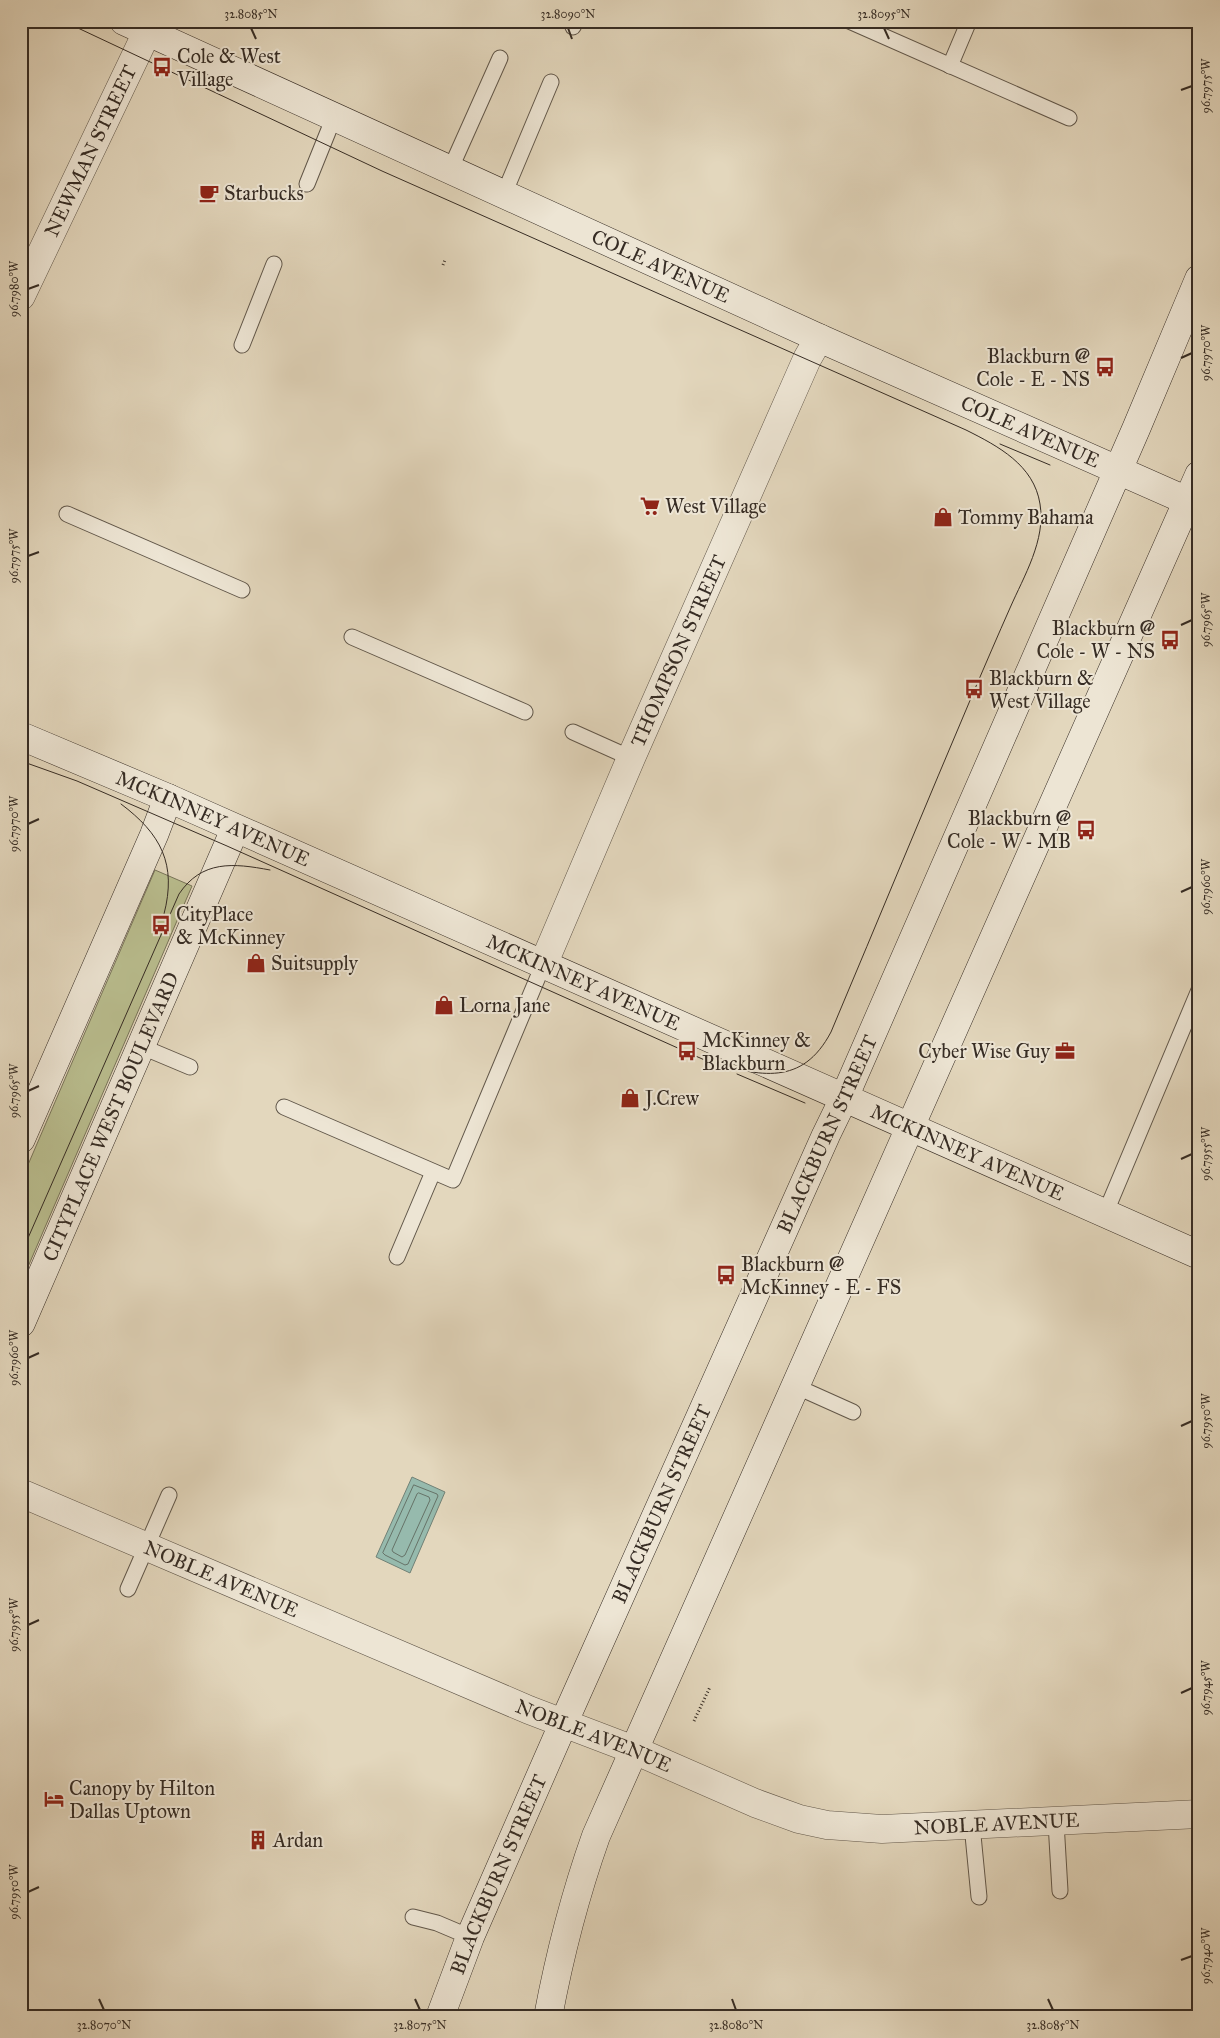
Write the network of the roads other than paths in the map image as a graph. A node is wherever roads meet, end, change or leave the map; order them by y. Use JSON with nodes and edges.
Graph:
{"nodes":[{"id":1,"x":849,"y":21,"type":"edge"},
{"id":2,"x":969,"y":21,"type":"edge"},
{"id":3,"x":135,"y":26,"type":"edge"},
{"id":4,"x":500,"y":58,"type":"dead end"},
{"id":5,"x":950,"y":66,"type":"junction"},
{"id":6,"x":551,"y":82,"type":"dead end"},
{"id":7,"x":334,"y":117,"type":"junction"},
{"id":8,"x":1069,"y":118,"type":"dead end"},
{"id":9,"x":450,"y":170,"type":"junction"},
{"id":10,"x":307,"y":184,"type":"dead end"},
{"id":11,"x":504,"y":194,"type":"junction"},
{"id":12,"x":274,"y":264,"type":"dead end"},
{"id":13,"x":1199,"y":279,"type":"edge"},
{"id":14,"x":21,"y":296,"type":"edge"},
{"id":15,"x":819,"y":338,"type":"junction"},
{"id":16,"x":242,"y":345,"type":"dead end"},
{"id":17,"x":1118,"y":470,"type":"junction"},
{"id":18,"x":1199,"y":475,"type":"edge"},
{"id":19,"x":1193,"y":503,"type":"edge"},
{"id":20,"x":67,"y":514,"type":"dead end"},
{"id":21,"x":242,"y":590,"type":"dead end"},
{"id":22,"x":352,"y":637,"type":"dead end"},
{"id":23,"x":525,"y":712,"type":"dead end"},
{"id":24,"x":573,"y":732,"type":"dead end"},
{"id":25,"x":21,"y":736,"type":"edge"},
{"id":26,"x":631,"y":758,"type":"junction"},
{"id":27,"x":168,"y":798,"type":"junction"},
{"id":28,"x":236,"y":829,"type":"junction"},
{"id":29,"x":543,"y":965,"type":"junction"},
{"id":30,"x":1199,"y":990,"type":"edge"},
{"id":31,"x":140,"y":1046,"type":"junction"},
{"id":32,"x":190,"y":1067,"type":"dead end"},
{"id":33,"x":844,"y":1098,"type":"junction"},
{"id":34,"x":284,"y":1107,"type":"dead end"},
{"id":35,"x":910,"y":1128,"type":"junction"},
{"id":36,"x":21,"y":1139,"type":"edge"},
{"id":37,"x":433,"y":1172,"type":"junction"},
{"id":38,"x":1105,"y":1214,"type":"junction"},
{"id":39,"x":1199,"y":1255,"type":"edge"},
{"id":40,"x":397,"y":1257,"type":"dead end"},
{"id":41,"x":21,"y":1323,"type":"edge"},
{"id":42,"x":795,"y":1386,"type":"junction"},
{"id":43,"x":853,"y":1412,"type":"dead end"},
{"id":44,"x":21,"y":1492,"type":"edge"},
{"id":45,"x":169,"y":1495,"type":"dead end"},
{"id":46,"x":147,"y":1546,"type":"junction"},
{"id":47,"x":128,"y":1589,"type":"dead end"},
{"id":48,"x":564,"y":1722,"type":"junction"},
{"id":49,"x":634,"y":1750,"type":"junction"},
{"id":50,"x":1199,"y":1814,"type":"edge"},
{"id":51,"x":1056,"y":1822,"type":"junction"},
{"id":52,"x":972,"y":1826,"type":"junction"},
{"id":53,"x":1060,"y":1890,"type":"dead end"},
{"id":54,"x":979,"y":1896,"type":"dead end"},
{"id":55,"x":413,"y":1917,"type":"dead end"},
{"id":56,"x":470,"y":1938,"type":"junction"},
{"id":57,"x":440,"y":2017,"type":"edge"},
{"id":58,"x":548,"y":2017,"type":"edge"}],
"edges":[{"from":1,"to":5,"type":"lane"},
{"from":2,"to":5,"type":"lane"},
{"from":3,"to":7,"type":"street","name":"COLE AVENUE"},
{"from":3,"to":14,"type":"street","name":"NEWMAN STREET"},
{"from":4,"to":9,"type":"lane"},
{"from":5,"to":8,"type":"lane"},
{"from":6,"to":11,"type":"lane"},
{"from":7,"to":9,"type":"street","name":"COLE AVENUE"},
{"from":7,"to":10,"type":"lane"},
{"from":9,"to":11,"type":"street","name":"COLE AVENUE"},
{"from":11,"to":15,"type":"street","name":"COLE AVENUE"},
{"from":12,"to":16,"type":"lane"},
{"from":13,"to":17,"type":"street","name":"BLACKBURN STREET"},
{"from":15,"to":17,"type":"street","name":"COLE AVENUE"},
{"from":15,"to":26,"type":"street","name":"THOMPSON STREET"},
{"from":17,"to":19,"type":"street","name":"COLE AVENUE"},
{"from":17,"to":33,"type":"street","name":"BLACKBURN STREET"},
{"from":18,"to":19,"type":"street"},
{"from":19,"to":35,"type":"street"},
{"from":20,"to":21,"type":"lane"},
{"from":22,"to":23,"type":"lane"},
{"from":24,"to":26,"type":"lane"},
{"from":25,"to":27,"type":"street","name":"MCKINNEY AVENUE"},
{"from":26,"to":29,"type":"street","name":"THOMPSON STREET"},
{"from":27,"to":28,"type":"street","name":"MCKINNEY AVENUE"},
{"from":27,"to":36,"type":"street"},
{"from":28,"to":29,"type":"street","name":"MCKINNEY AVENUE"},
{"from":28,"to":31,"type":"street","name":"CITYPLACE WEST BOULEVARD"},
{"from":29,"to":33,"type":"street","name":"MCKINNEY AVENUE"},
{"from":29,"to":37,"type":"lane"},
{"from":30,"to":38,"type":"lane"},
{"from":31,"to":32,"type":"lane"},
{"from":31,"to":41,"type":"street","name":"CITYPLACE WEST BOULEVARD"},
{"from":33,"to":35,"type":"street","name":"MCKINNEY AVENUE"},
{"from":33,"to":48,"type":"street","name":"BLACKBURN STREET"},
{"from":34,"to":37,"type":"lane"},
{"from":35,"to":38,"type":"street","name":"MCKINNEY AVENUE"},
{"from":35,"to":42,"type":"street"},
{"from":37,"to":40,"type":"lane"},
{"from":38,"to":39,"type":"street","name":"MCKINNEY AVENUE"},
{"from":42,"to":43,"type":"lane"},
{"from":42,"to":49,"type":"street"},
{"from":44,"to":46,"type":"street","name":"NOBLE AVENUE"},
{"from":45,"to":46,"type":"lane"},
{"from":46,"to":47,"type":"lane"},
{"from":46,"to":48,"type":"street","name":"NOBLE AVENUE"},
{"from":48,"to":49,"type":"street","name":"NOBLE AVENUE"},
{"from":48,"to":56,"type":"street","name":"BLACKBURN STREET"},
{"from":49,"to":52,"type":"street","name":"NOBLE AVENUE"},
{"from":49,"to":58,"type":"street"},
{"from":50,"to":51,"type":"street","name":"NOBLE AVENUE"},
{"from":51,"to":52,"type":"street","name":"NOBLE AVENUE"},
{"from":51,"to":53,"type":"lane"},
{"from":52,"to":54,"type":"lane"},
{"from":55,"to":56,"type":"lane"},
{"from":56,"to":57,"type":"street","name":"BLACKBURN STREET"}]}
